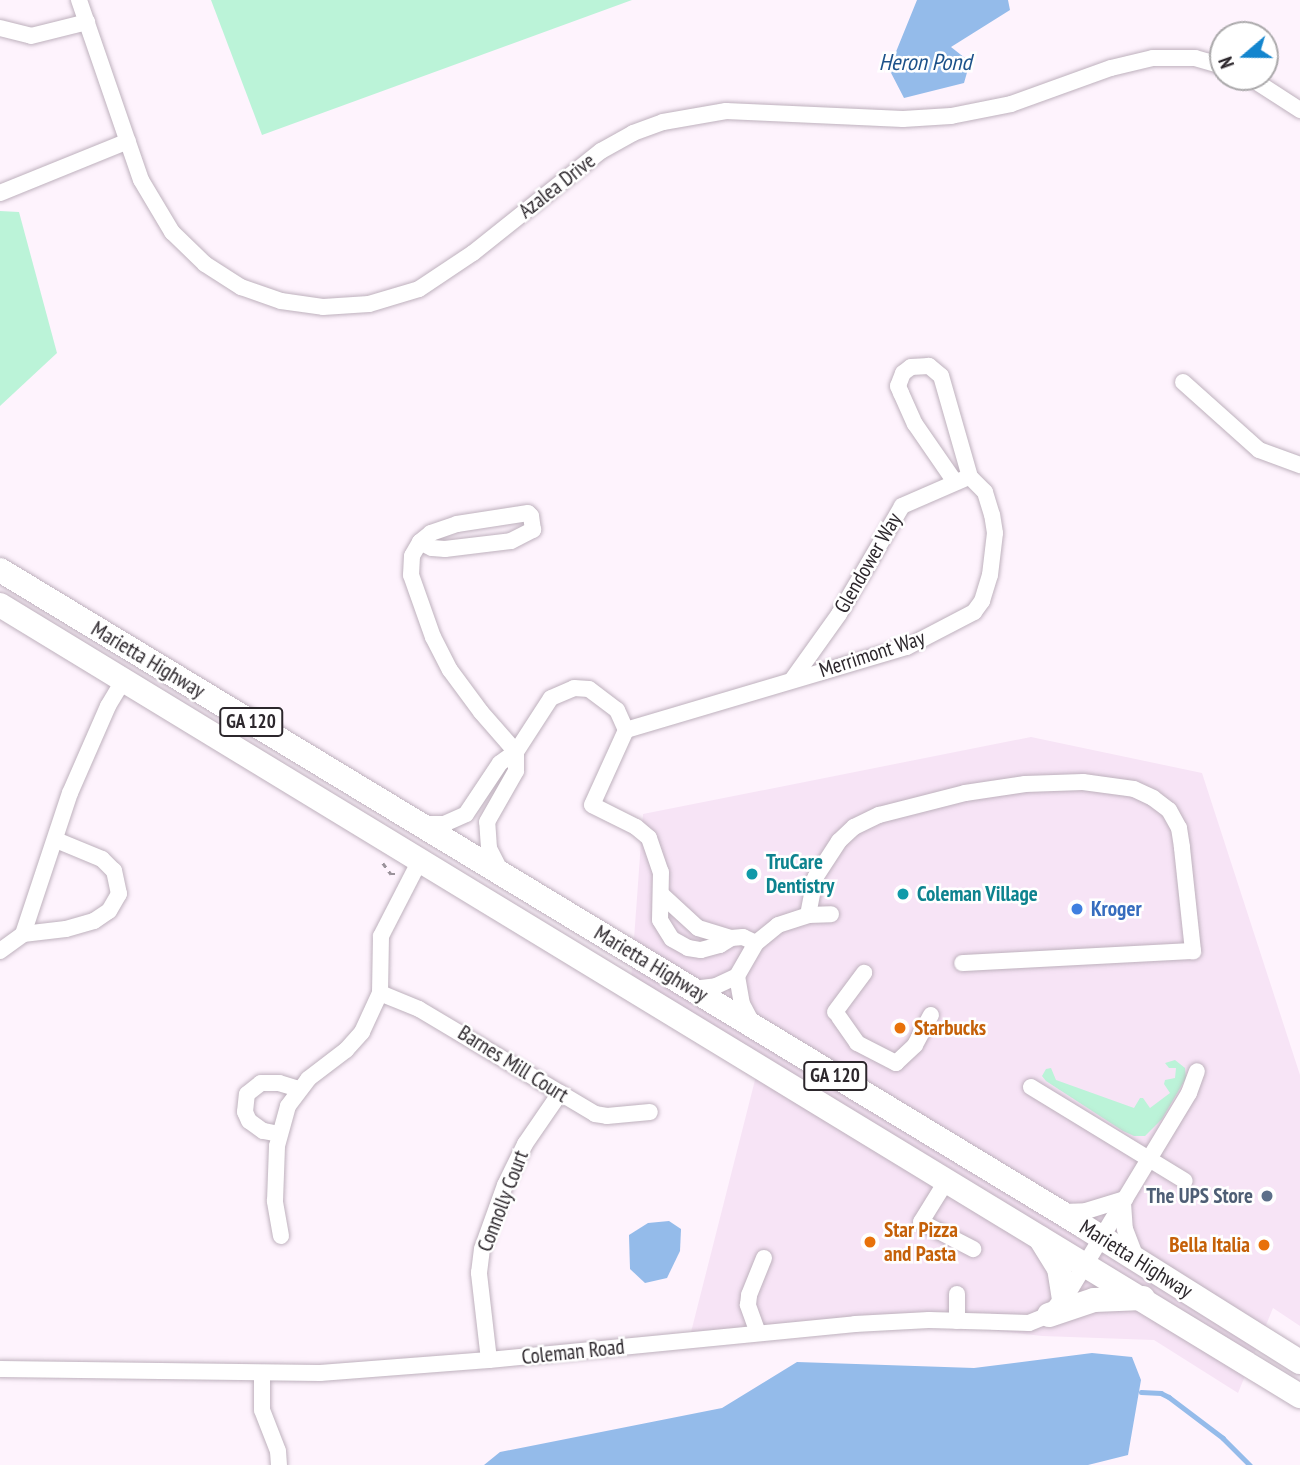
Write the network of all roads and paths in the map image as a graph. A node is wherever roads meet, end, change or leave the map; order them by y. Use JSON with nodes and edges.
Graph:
{"nodes":[{"id":1,"x":79,"y":0,"type":"edge"},
{"id":2,"x":87,"y":22,"type":"junction"},
{"id":3,"x":0,"y":28,"type":"edge"},
{"id":4,"x":1209,"y":62,"type":"edge"},
{"id":5,"x":1271,"y":91,"type":"edge"},
{"id":6,"x":1300,"y":110,"type":"edge"},
{"id":7,"x":128,"y":141,"type":"junction"},
{"id":8,"x":0,"y":193,"type":"edge"},
{"id":9,"x":1183,"y":382,"type":"dead end"},
{"id":10,"x":1300,"y":464,"type":"edge"},
{"id":11,"x":963,"y":480,"type":"junction"},
{"id":12,"x":420,"y":542,"type":"junction"},
{"id":13,"x":0,"y":570,"type":"edge"},
{"id":14,"x":0,"y":605,"type":"edge"},
{"id":15,"x":124,"y":680,"type":"junction"},
{"id":16,"x":792,"y":680,"type":"junction"},
{"id":17,"x":626,"y":730,"type":"junction"},
{"id":18,"x":516,"y":752,"type":"junction"},
{"id":19,"x":419,"y":823,"type":"junction"},
{"id":20,"x":56,"y":840,"type":"junction"},
{"id":21,"x":420,"y":860,"type":"junction"},
{"id":22,"x":502,"y":874,"type":"junction"},
{"id":23,"x":662,"y":895,"type":"junction"},
{"id":24,"x":831,"y":914,"type":"dead end"},
{"id":25,"x":808,"y":915,"type":"junction"},
{"id":26,"x":23,"y":934,"type":"junction"},
{"id":27,"x":731,"y":937,"type":"junction"},
{"id":28,"x":758,"y":950,"type":"junction"},
{"id":29,"x":0,"y":951,"type":"edge"},
{"id":30,"x":962,"y":963,"type":"dead end"},
{"id":31,"x":864,"y":973,"type":"dead end"},
{"id":32,"x":737,"y":976,"type":"junction"},
{"id":33,"x":691,"y":988,"type":"junction"},
{"id":34,"x":380,"y":993,"type":"junction"},
{"id":35,"x":931,"y":1015,"type":"dead end"},
{"id":36,"x":754,"y":1027,"type":"junction"},
{"id":37,"x":1197,"y":1071,"type":"dead end"},
{"id":38,"x":1031,"y":1087,"type":"dead end"},
{"id":39,"x":299,"y":1088,"type":"junction"},
{"id":40,"x":560,"y":1093,"type":"junction"},
{"id":41,"x":650,"y":1112,"type":"dead end"},
{"id":42,"x":278,"y":1134,"type":"junction"},
{"id":43,"x":1149,"y":1159,"type":"junction"},
{"id":44,"x":947,"y":1180,"type":"junction"},
{"id":45,"x":1185,"y":1181,"type":"dead end"},
{"id":46,"x":1124,"y":1201,"type":"junction"},
{"id":47,"x":1061,"y":1212,"type":"junction"},
{"id":48,"x":1038,"y":1235,"type":"junction"},
{"id":49,"x":281,"y":1236,"type":"dead end"},
{"id":50,"x":1102,"y":1237,"type":"junction"},
{"id":51,"x":973,"y":1249,"type":"dead end"},
{"id":52,"x":764,"y":1258,"type":"dead end"},
{"id":53,"x":1138,"y":1260,"type":"junction"},
{"id":54,"x":1086,"y":1265,"type":"junction"},
{"id":55,"x":957,"y":1294,"type":"dead end"},
{"id":56,"x":1143,"y":1298,"type":"junction"},
{"id":57,"x":1057,"y":1306,"type":"junction"},
{"id":58,"x":957,"y":1321,"type":"junction"},
{"id":59,"x":758,"y":1333,"type":"junction"},
{"id":60,"x":489,"y":1360,"type":"junction"},
{"id":61,"x":1300,"y":1362,"type":"edge"},
{"id":62,"x":0,"y":1369,"type":"edge"},
{"id":63,"x":262,"y":1374,"type":"junction"},
{"id":64,"x":1300,"y":1396,"type":"edge"},
{"id":65,"x":279,"y":1465,"type":"edge"}],
"edges":[{"from":1,"to":2,"type":"street","name":"Azalea Drive"},
{"from":2,"to":3,"type":"street"},
{"from":2,"to":7,"type":"street","name":"Azalea Drive"},
{"from":4,"to":7,"type":"street","name":"Azalea Drive"},
{"from":5,"to":6,"type":"street"},
{"from":7,"to":8,"type":"street"},
{"from":9,"to":10,"type":"street"},
{"from":11,"to":11,"type":"street"},
{"from":11,"to":16,"type":"street","name":"Glendower Way"},
{"from":11,"to":16,"type":"street","name":"Merrimont Way"},
{"from":12,"to":12,"type":"street"},
{"from":12,"to":18,"type":"street"},
{"from":13,"to":19,"type":"highway","name":"Marietta Highway","number":"GA 120"},
{"from":14,"to":15,"type":"highway","name":"Marietta Highway","number":"GA 120"},
{"from":15,"to":20,"type":"street"},
{"from":15,"to":21,"type":"highway","name":"Marietta Highway","number":"GA 120"},
{"from":16,"to":17,"type":"street","name":"Merrimont Way"},
{"from":17,"to":18,"type":"street"},
{"from":17,"to":23,"type":"street"},
{"from":18,"to":19,"type":"street"},
{"from":18,"to":22,"type":"street"},
{"from":19,"to":22,"type":"highway","name":"Marietta Highway","number":"GA 120"},
{"from":20,"to":26,"type":"street"},
{"from":20,"to":26,"type":"street"},
{"from":21,"to":34,"type":"street"},
{"from":21,"to":44,"type":"highway","name":"Marietta Highway","number":"GA 120"},
{"from":22,"to":33,"type":"highway","name":"Marietta Highway","number":"GA 120"},
{"from":23,"to":27,"type":"street"},
{"from":23,"to":27,"type":"street"},
{"from":24,"to":25,"type":"street"},
{"from":25,"to":28,"type":"street"},
{"from":25,"to":30,"type":"street"},
{"from":26,"to":29,"type":"street"},
{"from":27,"to":28,"type":"street"},
{"from":28,"to":32,"type":"street"},
{"from":31,"to":35,"type":"street"},
{"from":32,"to":33,"type":"street"},
{"from":32,"to":36,"type":"street"},
{"from":33,"to":36,"type":"highway","name":"Marietta Highway","number":"GA 120"},
{"from":34,"to":39,"type":"street"},
{"from":34,"to":40,"type":"street","name":"Barnes Mill Court"},
{"from":36,"to":47,"type":"highway","name":"Marietta Highway","number":"GA 120"},
{"from":37,"to":43,"type":"street"},
{"from":38,"to":43,"type":"street"},
{"from":39,"to":42,"type":"street"},
{"from":39,"to":42,"type":"street"},
{"from":40,"to":41,"type":"street","name":"Barnes Mill Court"},
{"from":40,"to":60,"type":"street","name":"Connolly Court"},
{"from":42,"to":49,"type":"street"},
{"from":43,"to":45,"type":"street"},
{"from":43,"to":46,"type":"street"},
{"from":44,"to":48,"type":"highway","name":"Marietta Highway","number":"GA 120"},
{"from":44,"to":51,"type":"street"},
{"from":46,"to":47,"type":"street"},
{"from":46,"to":50,"type":"street"},
{"from":46,"to":53,"type":"street"},
{"from":47,"to":50,"type":"highway","name":"Marietta Highway","number":"GA 120"},
{"from":48,"to":54,"type":"highway","name":"Marietta Highway","number":"GA 120"},
{"from":48,"to":57,"type":"highway"},
{"from":50,"to":53,"type":"highway","name":"Marietta Highway","number":"GA 120"},
{"from":50,"to":54,"type":"street"},
{"from":52,"to":59,"type":"street"},
{"from":53,"to":61,"type":"highway","name":"Marietta Highway","number":"GA 120"},
{"from":54,"to":56,"type":"highway","name":"Marietta Highway","number":"GA 120"},
{"from":54,"to":57,"type":"street"},
{"from":55,"to":58,"type":"street"},
{"from":56,"to":57,"type":"highway"},
{"from":56,"to":64,"type":"highway","name":"Marietta Highway","number":"GA 120"},
{"from":57,"to":58,"type":"street","name":"Coleman Road"},
{"from":58,"to":59,"type":"street","name":"Coleman Road"},
{"from":59,"to":60,"type":"street","name":"Coleman Road"},
{"from":60,"to":63,"type":"street","name":"Coleman Road"},
{"from":62,"to":63,"type":"street","name":"Coleman Road"},
{"from":63,"to":65,"type":"street"}]}
